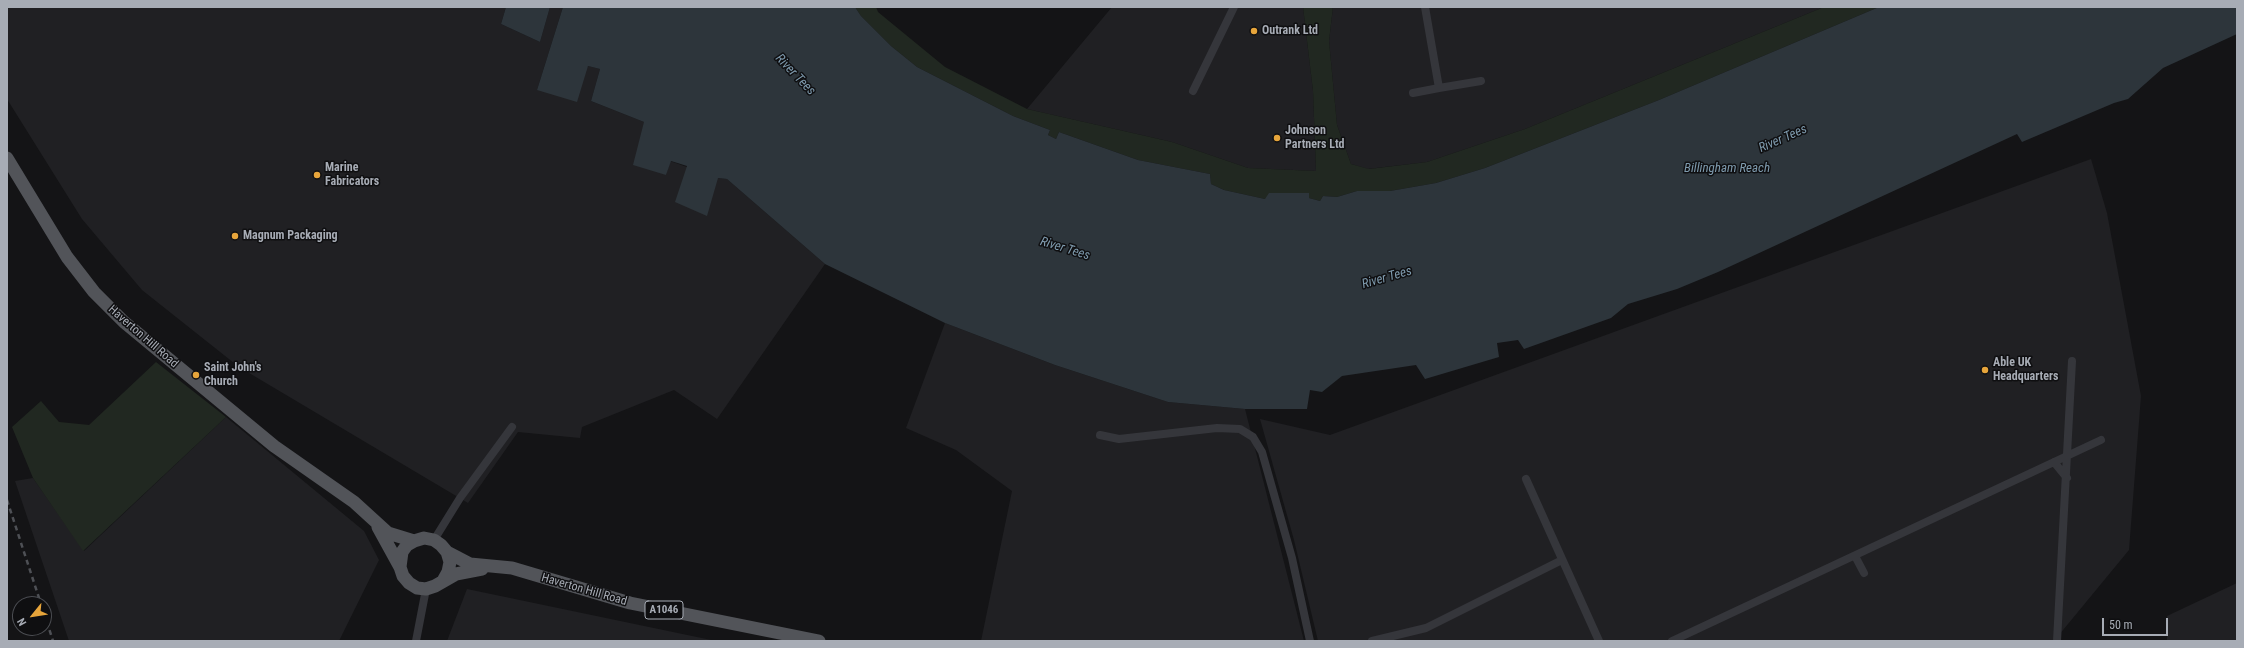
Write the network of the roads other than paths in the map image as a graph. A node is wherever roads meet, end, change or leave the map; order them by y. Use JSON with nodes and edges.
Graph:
{"nodes":[{"id":1,"x":1234,"y":7,"type":"edge"},
{"id":2,"x":1424,"y":7,"type":"edge"},
{"id":3,"x":1481,"y":81,"type":"dead end"},
{"id":4,"x":1439,"y":88,"type":"junction"},
{"id":5,"x":1193,"y":91,"type":"dead end"},
{"id":6,"x":1413,"y":93,"type":"dead end"},
{"id":7,"x":7,"y":158,"type":"edge"},
{"id":8,"x":2072,"y":361,"type":"dead end"},
{"id":9,"x":512,"y":427,"type":"dead end"},
{"id":10,"x":1100,"y":435,"type":"dead end"},
{"id":11,"x":2101,"y":440,"type":"dead end"},
{"id":12,"x":2068,"y":456,"type":"junction"},
{"id":13,"x":2054,"y":462,"type":"junction"},
{"id":14,"x":2067,"y":478,"type":"junction"},
{"id":15,"x":1526,"y":479,"type":"dead end"},
{"id":16,"x":376,"y":524,"type":"junction"},
{"id":17,"x":434,"y":540,"type":"junction"},
{"id":18,"x":414,"y":541,"type":"junction"},
{"id":19,"x":447,"y":552,"type":"junction"},
{"id":20,"x":1855,"y":556,"type":"junction"},
{"id":21,"x":1562,"y":560,"type":"junction"},
{"id":22,"x":400,"y":567,"type":"junction"},
{"id":23,"x":491,"y":567,"type":"junction"},
{"id":24,"x":1864,"y":573,"type":"dead end"},
{"id":25,"x":443,"y":581,"type":"junction"},
{"id":26,"x":426,"y":589,"type":"junction"},
{"id":27,"x":416,"y":641,"type":"edge"},
{"id":28,"x":819,"y":641,"type":"edge"},
{"id":29,"x":1310,"y":641,"type":"edge"},
{"id":30,"x":1372,"y":641,"type":"edge"},
{"id":31,"x":1599,"y":641,"type":"edge"},
{"id":32,"x":1672,"y":641,"type":"edge"},
{"id":33,"x":2057,"y":641,"type":"edge"}],
"edges":[{"from":1,"to":5,"type":"street"},
{"from":2,"to":4,"type":"street"},
{"from":3,"to":4,"type":"street"},
{"from":4,"to":6,"type":"street"},
{"from":7,"to":16,"type":"main road","name":"Haverton Hill Road"},
{"from":8,"to":12,"type":"street"},
{"from":9,"to":17,"type":"street"},
{"from":10,"to":29,"type":"street"},
{"from":11,"to":12,"type":"street"},
{"from":12,"to":13,"type":"street"},
{"from":12,"to":14,"type":"street"},
{"from":13,"to":14,"type":"street"},
{"from":13,"to":20,"type":"street"},
{"from":14,"to":33,"type":"street"},
{"from":15,"to":21,"type":"street"},
{"from":16,"to":18,"type":"main road","name":"Haverton Hill Road"},
{"from":16,"to":22,"type":"main road","name":"Haverton Hill Road"},
{"from":17,"to":18,"type":"main road","name":"Haverton Hill Road"},
{"from":17,"to":19,"type":"main road","name":"Haverton Hill Road","number":"A1046"},
{"from":18,"to":22,"type":"main road"},
{"from":19,"to":23,"type":"main road","name":"Haverton Hill Road","number":"A1046"},
{"from":19,"to":25,"type":"main road"},
{"from":20,"to":24,"type":"street"},
{"from":20,"to":32,"type":"street"},
{"from":21,"to":30,"type":"street"},
{"from":21,"to":31,"type":"street"},
{"from":22,"to":26,"type":"main road","name":"Haverton Hill Road"},
{"from":23,"to":25,"type":"main road","name":"Haverton Hill Road","number":"A1046"},
{"from":23,"to":28,"type":"main road","name":"Haverton Hill Road","number":"A1046"},
{"from":25,"to":26,"type":"main road","name":"Haverton Hill Road","number":"A1046"},
{"from":26,"to":27,"type":"street"}]}
